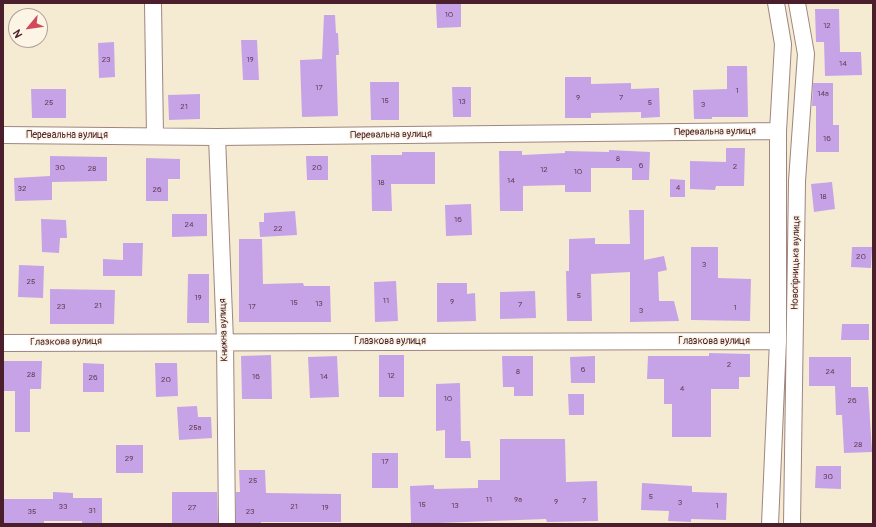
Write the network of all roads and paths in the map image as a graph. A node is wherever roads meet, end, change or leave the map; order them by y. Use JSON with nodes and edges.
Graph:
{"nodes":[{"id":1,"x":153,"y":3,"type":"edge"},
{"id":2,"x":776,"y":3,"type":"edge"},
{"id":3,"x":797,"y":3,"type":"edge"},
{"id":4,"x":778,"y":131,"type":"junction"},
{"id":5,"x":3,"y":135,"type":"edge"},
{"id":6,"x":155,"y":136,"type":"junction"},
{"id":7,"x":217,"y":137,"type":"junction"},
{"id":8,"x":778,"y":340,"type":"junction"},
{"id":9,"x":225,"y":341,"type":"junction"},
{"id":10,"x":3,"y":343,"type":"edge"},
{"id":11,"x":227,"y":524,"type":"edge"},
{"id":12,"x":770,"y":524,"type":"edge"},
{"id":13,"x":792,"y":524,"type":"edge"}],
"edges":[{"from":1,"to":6,"type":"street"},
{"from":2,"to":4,"type":"street","name":"Новогірницька вулиця"},
{"from":3,"to":13,"type":"street","name":"Новогірницька вулиця"},
{"from":4,"to":7,"type":"street","name":"Перевальна вулиця"},
{"from":4,"to":8,"type":"street","name":"Новогірницька вулиця"},
{"from":5,"to":6,"type":"street","name":"Перевальна вулиця"},
{"from":6,"to":7,"type":"street","name":"Перевальна вулиця"},
{"from":7,"to":9,"type":"street","name":"Книжна вулиця"},
{"from":8,"to":9,"type":"street","name":"Глазкова вулиця"},
{"from":8,"to":12,"type":"street","name":"Новогірницька вулиця"},
{"from":9,"to":10,"type":"street","name":"Глазкова вулиця"},
{"from":9,"to":11,"type":"street","name":"Книжна вулиця"}]}
